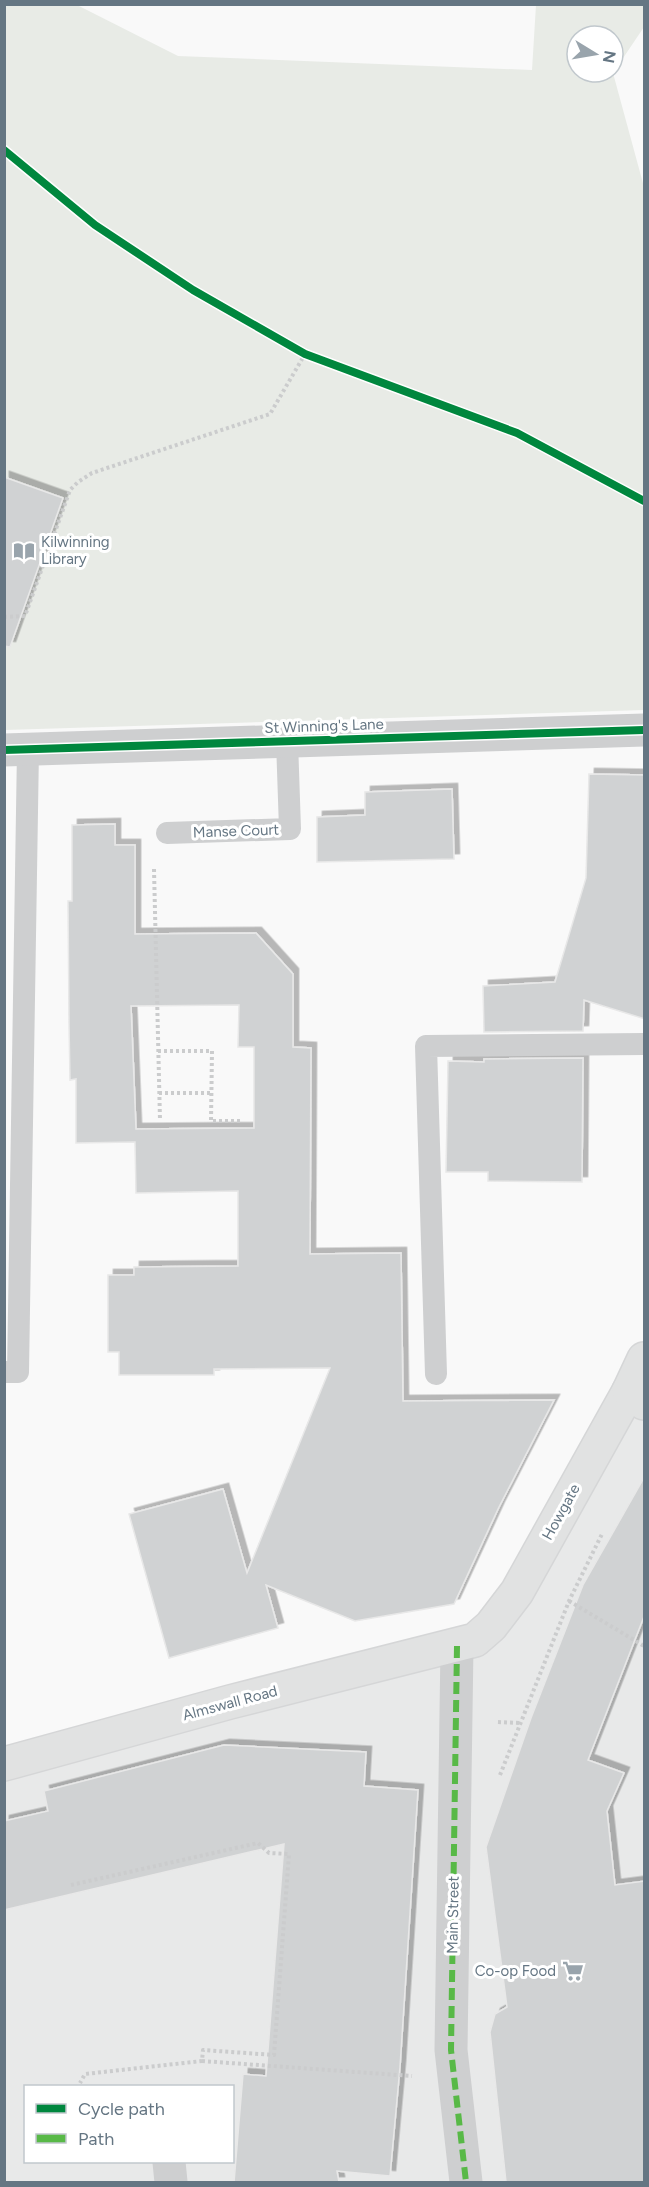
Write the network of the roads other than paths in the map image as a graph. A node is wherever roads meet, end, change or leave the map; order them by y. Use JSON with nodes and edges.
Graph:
{"nodes":[{"id":1,"x":645,"y":730,"type":"edge"},
{"id":2,"x":287,"y":741,"type":"junction"},
{"id":3,"x":16,"y":750,"type":"edge"},
{"id":4,"x":167,"y":833,"type":"dead end"},
{"id":5,"x":645,"y":1044,"type":"edge"},
{"id":6,"x":645,"y":1359,"type":"edge"},
{"id":7,"x":4,"y":1372,"type":"edge"},
{"id":8,"x":436,"y":1374,"type":"dead end"},
{"id":9,"x":637,"y":1397,"type":"edge"},
{"id":10,"x":457,"y":1646,"type":"junction"},
{"id":11,"x":4,"y":1764,"type":"edge"},
{"id":12,"x":169,"y":2163,"type":"edge"},
{"id":13,"x":171,"y":2182,"type":"edge"},
{"id":14,"x":466,"y":2182,"type":"edge"}],
"edges":[{"from":1,"to":2,"type":"street","name":"St Winning's Lane"},
{"from":2,"to":3,"type":"street","name":"St Winning's Lane"},
{"from":2,"to":4,"type":"lane","name":"Manse Court"},
{"from":3,"to":7,"type":"lane"},
{"from":5,"to":8,"type":"lane"},
{"from":6,"to":9,"type":"main road","name":"Howgate"},
{"from":9,"to":10,"type":"main road","name":"Howgate"},
{"from":10,"to":11,"type":"main road","name":"Almswall Road"},
{"from":10,"to":14,"type":"street","name":"Main Street"},
{"from":12,"to":13,"type":"street"}]}
